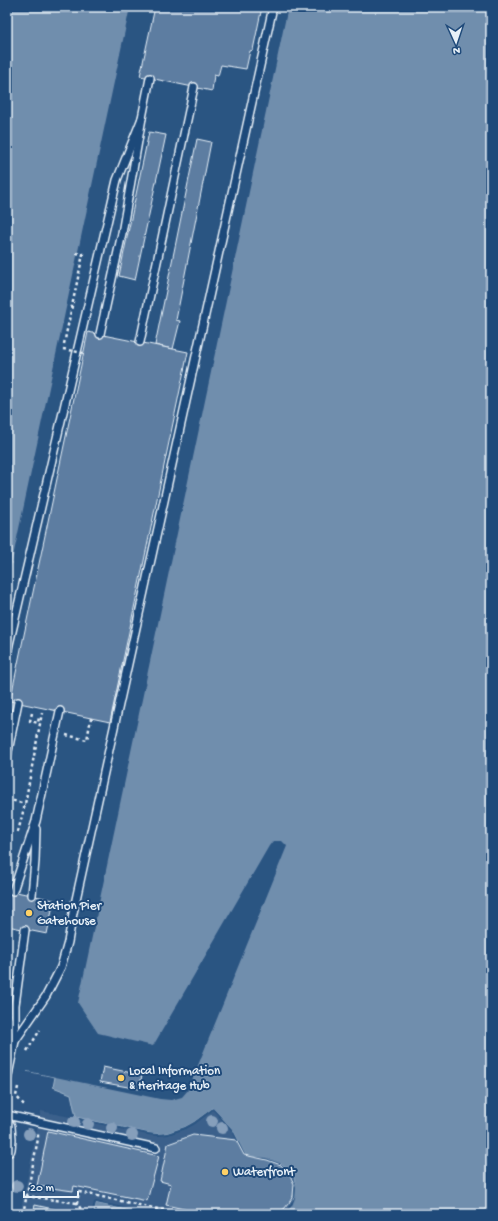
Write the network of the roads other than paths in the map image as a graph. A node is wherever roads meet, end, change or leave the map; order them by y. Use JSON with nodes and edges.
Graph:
{"nodes":[{"id":1,"x":273,"y":7,"type":"edge"},
{"id":2,"x":150,"y":78,"type":"dead end"},
{"id":3,"x":194,"y":87,"type":"dead end"},
{"id":4,"x":142,"y":118,"type":"junction"},
{"id":5,"x":100,"y":334,"type":"dead end"},
{"id":6,"x":140,"y":342,"type":"dead end"},
{"id":7,"x":7,"y":653,"type":"edge"},
{"id":8,"x":18,"y":702,"type":"dead end"},
{"id":9,"x":60,"y":711,"type":"dead end"},
{"id":10,"x":7,"y":712,"type":"edge"},
{"id":11,"x":12,"y":733,"type":"junction"},
{"id":12,"x":7,"y":756,"type":"edge"},
{"id":13,"x":36,"y":821,"type":"junction"},
{"id":14,"x":13,"y":891,"type":"dead end"},
{"id":15,"x":32,"y":895,"type":"dead end"},
{"id":16,"x":25,"y":930,"type":"dead end"},
{"id":17,"x":7,"y":1017,"type":"edge"},
{"id":18,"x":15,"y":1041,"type":"junction"},
{"id":19,"x":7,"y":1080,"type":"edge"},
{"id":20,"x":7,"y":1123,"type":"edge"},
{"id":21,"x":156,"y":1148,"type":"dead end"},
{"id":22,"x":7,"y":1149,"type":"edge"}],
"edges":[{"from":1,"to":18,"type":"lane"},
{"from":2,"to":4,"type":"lane"},
{"from":3,"to":6,"type":"lane"},
{"from":4,"to":5,"type":"lane"},
{"from":4,"to":7,"type":"lane"},
{"from":8,"to":11,"type":"lane"},
{"from":9,"to":13,"type":"lane"},
{"from":10,"to":11,"type":"lane"},
{"from":11,"to":12,"type":"lane"},
{"from":13,"to":14,"type":"lane"},
{"from":13,"to":15,"type":"lane"},
{"from":16,"to":18,"type":"lane"},
{"from":17,"to":18,"type":"lane"},
{"from":18,"to":19,"type":"lane"},
{"from":20,"to":21,"type":"lane"},
{"from":20,"to":22,"type":"street"}]}
